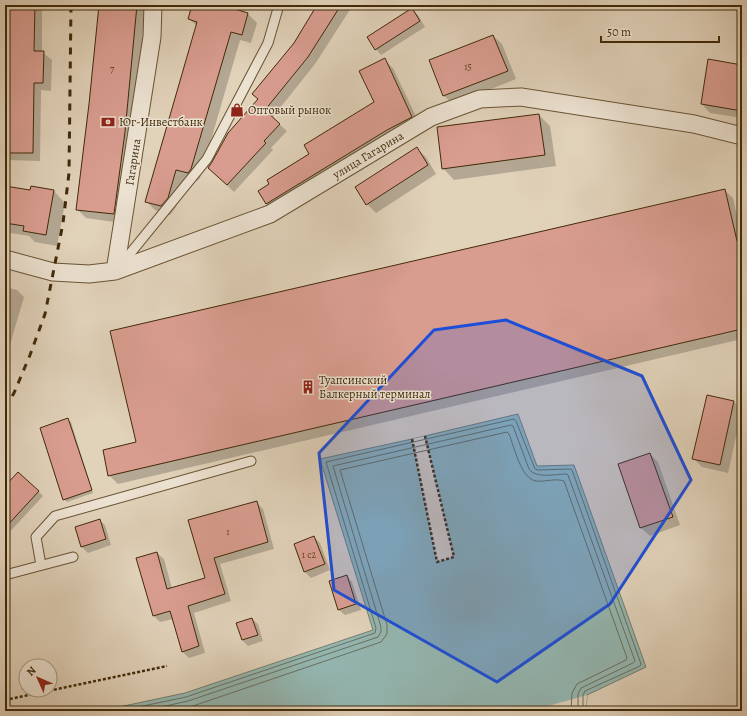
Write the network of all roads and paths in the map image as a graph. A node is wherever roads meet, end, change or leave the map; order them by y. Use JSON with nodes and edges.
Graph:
{"nodes":[{"id":1,"x":153,"y":5,"type":"edge"},
{"id":2,"x":278,"y":5,"type":"edge"},
{"id":3,"x":742,"y":136,"type":"edge"},
{"id":4,"x":5,"y":259,"type":"edge"},
{"id":5,"x":116,"y":271,"type":"junction"},
{"id":6,"x":424,"y":436,"type":"dead end"},
{"id":7,"x":412,"y":440,"type":"dead end"},
{"id":8,"x":251,"y":461,"type":"dead end"},
{"id":9,"x":72,"y":557,"type":"dead end"},
{"id":10,"x":41,"y":566,"type":"junction"},
{"id":11,"x":5,"y":575,"type":"edge"},
{"id":12,"x":167,"y":666,"type":"dead end"},
{"id":13,"x":5,"y":700,"type":"edge"}],
"edges":[{"from":1,"to":5,"type":"street","name":"Гагарина"},
{"from":2,"to":5,"type":"lane"},
{"from":3,"to":5,"type":"street","name":"улица Гагарина"},
{"from":4,"to":5,"type":"street","name":"улица Гагарина"},
{"from":6,"to":7,"type":"path"},
{"from":8,"to":10,"type":"lane"},
{"from":9,"to":10,"type":"lane"},
{"from":10,"to":11,"type":"lane"},
{"from":12,"to":13,"type":"path"}]}
